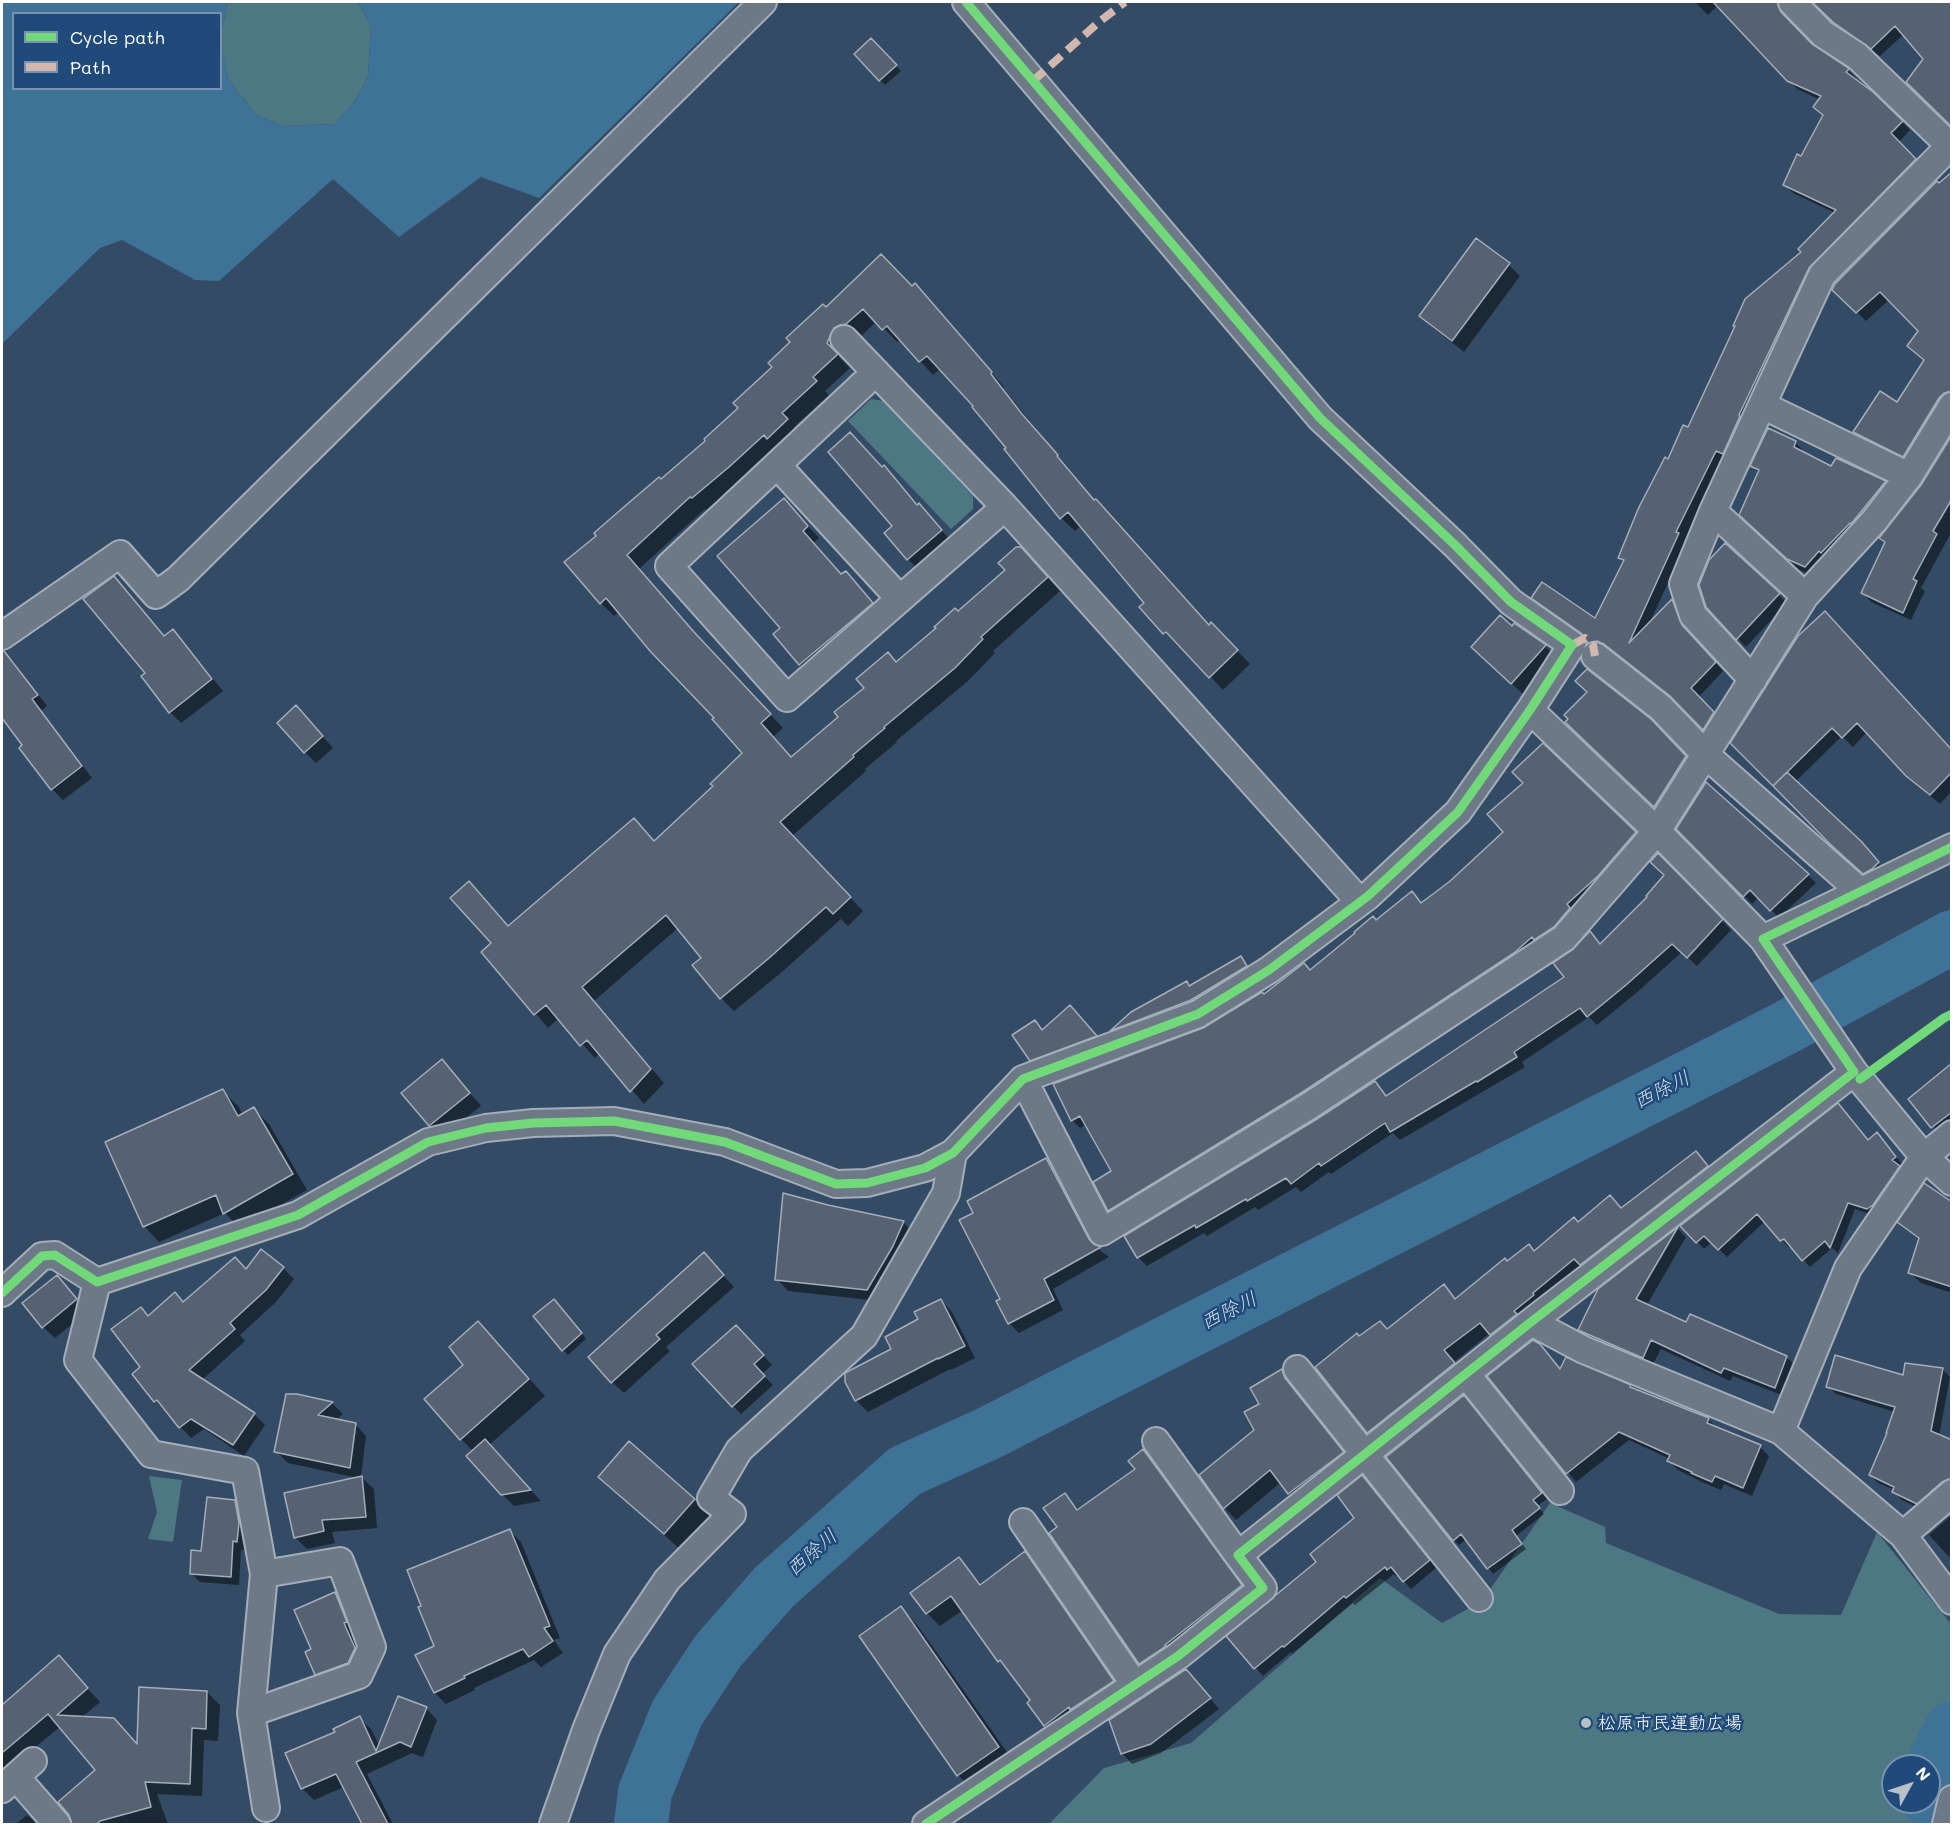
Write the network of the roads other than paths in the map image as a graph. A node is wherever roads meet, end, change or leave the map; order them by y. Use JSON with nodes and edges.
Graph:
{"nodes":[{"id":1,"x":763,"y":2,"type":"edge"},
{"id":2,"x":966,"y":2,"type":"edge"},
{"id":3,"x":1792,"y":2,"type":"edge"},
{"id":4,"x":1951,"y":145,"type":"edge"},
{"id":5,"x":844,"y":339,"type":"dead end"},
{"id":6,"x":876,"y":372,"type":"junction"},
{"id":7,"x":1762,"y":405,"type":"junction"},
{"id":8,"x":1952,"y":406,"type":"edge"},
{"id":9,"x":777,"y":465,"type":"junction"},
{"id":10,"x":1909,"y":476,"type":"junction"},
{"id":11,"x":1005,"y":507,"type":"junction"},
{"id":12,"x":1713,"y":511,"type":"junction"},
{"id":13,"x":1805,"y":596,"type":"junction"},
{"id":14,"x":900,"y":600,"type":"junction"},
{"id":15,"x":2,"y":636,"type":"edge"},
{"id":16,"x":1595,"y":656,"type":"dead end"},
{"id":17,"x":1753,"y":680,"type":"junction"},
{"id":18,"x":1530,"y":710,"type":"junction"},
{"id":19,"x":1706,"y":755,"type":"junction"},
{"id":20,"x":1657,"y":831,"type":"junction"},
{"id":21,"x":1952,"y":847,"type":"edge"},
{"id":22,"x":1861,"y":892,"type":"junction"},
{"id":23,"x":1360,"y":902,"type":"junction"},
{"id":24,"x":1766,"y":943,"type":"junction"},
{"id":25,"x":1852,"y":1069,"type":"junction"},
{"id":26,"x":1023,"y":1079,"type":"junction"},
{"id":27,"x":1952,"y":1134,"type":"edge"},
{"id":28,"x":953,"y":1153,"type":"junction"},
{"id":29,"x":1924,"y":1157,"type":"junction"},
{"id":30,"x":1952,"y":1182,"type":"edge"},
{"id":31,"x":97,"y":1282,"type":"junction"},
{"id":32,"x":2,"y":1293,"type":"edge"},
{"id":33,"x":1531,"y":1322,"type":"junction"},
{"id":34,"x":1297,"y":1369,"type":"dead end"},
{"id":35,"x":1466,"y":1374,"type":"junction"},
{"id":36,"x":1781,"y":1431,"type":"junction"},
{"id":37,"x":1156,"y":1441,"type":"dead end"},
{"id":38,"x":1366,"y":1454,"type":"junction"},
{"id":39,"x":1560,"y":1491,"type":"dead end"},
{"id":40,"x":1952,"y":1493,"type":"edge"},
{"id":41,"x":1023,"y":1522,"type":"dead end"},
{"id":42,"x":1903,"y":1535,"type":"junction"},
{"id":43,"x":1238,"y":1555,"type":"junction"},
{"id":44,"x":264,"y":1574,"type":"junction"},
{"id":45,"x":1949,"y":1592,"type":"edge"},
{"id":46,"x":1479,"y":1598,"type":"dead end"},
{"id":47,"x":1135,"y":1685,"type":"junction"},
{"id":48,"x":251,"y":1713,"type":"junction"},
{"id":49,"x":16,"y":1776,"type":"edge"},
{"id":50,"x":1952,"y":1799,"type":"edge"},
{"id":51,"x":266,"y":1808,"type":"dead end"},
{"id":52,"x":57,"y":1824,"type":"edge"},
{"id":53,"x":553,"y":1824,"type":"edge"},
{"id":54,"x":926,"y":1824,"type":"edge"},
{"id":55,"x":1946,"y":1824,"type":"edge"}],
"edges":[{"from":1,"to":15,"type":"street"},
{"from":2,"to":18,"type":"street"},
{"from":3,"to":4,"type":"street"},
{"from":4,"to":7,"type":"street"},
{"from":5,"to":6,"type":"street"},
{"from":6,"to":9,"type":"street"},
{"from":6,"to":11,"type":"street"},
{"from":7,"to":10,"type":"street"},
{"from":7,"to":12,"type":"street"},
{"from":8,"to":10,"type":"street"},
{"from":9,"to":14,"type":"street"},
{"from":9,"to":14,"type":"street"},
{"from":10,"to":13,"type":"street"},
{"from":11,"to":14,"type":"street"},
{"from":11,"to":23,"type":"street"},
{"from":12,"to":13,"type":"street"},
{"from":12,"to":17,"type":"street"},
{"from":13,"to":17,"type":"street"},
{"from":16,"to":19,"type":"street"},
{"from":17,"to":19,"type":"street"},
{"from":18,"to":20,"type":"street"},
{"from":18,"to":23,"type":"street"},
{"from":19,"to":20,"type":"street"},
{"from":19,"to":22,"type":"street"},
{"from":20,"to":24,"type":"street"},
{"from":20,"to":26,"type":"street"},
{"from":21,"to":22,"type":"street"},
{"from":22,"to":24,"type":"street"},
{"from":23,"to":26,"type":"street"},
{"from":24,"to":25,"type":"street"},
{"from":25,"to":29,"type":"street"},
{"from":25,"to":33,"type":"street"},
{"from":26,"to":28,"type":"street"},
{"from":27,"to":29,"type":"street"},
{"from":28,"to":31,"type":"street"},
{"from":28,"to":53,"type":"street"},
{"from":29,"to":30,"type":"street"},
{"from":29,"to":36,"type":"street"},
{"from":31,"to":32,"type":"street"},
{"from":31,"to":44,"type":"street"},
{"from":33,"to":35,"type":"street"},
{"from":33,"to":36,"type":"street"},
{"from":34,"to":38,"type":"street"},
{"from":35,"to":38,"type":"street"},
{"from":35,"to":39,"type":"street"},
{"from":36,"to":42,"type":"street"},
{"from":37,"to":43,"type":"street"},
{"from":38,"to":43,"type":"street"},
{"from":38,"to":46,"type":"street"},
{"from":40,"to":42,"type":"street"},
{"from":41,"to":47,"type":"street"},
{"from":42,"to":45,"type":"street"},
{"from":43,"to":47,"type":"street"},
{"from":44,"to":48,"type":"street"},
{"from":44,"to":48,"type":"street"},
{"from":47,"to":54,"type":"street"},
{"from":48,"to":51,"type":"street"},
{"from":49,"to":52,"type":"street"},
{"from":50,"to":55,"type":"street"}]}
